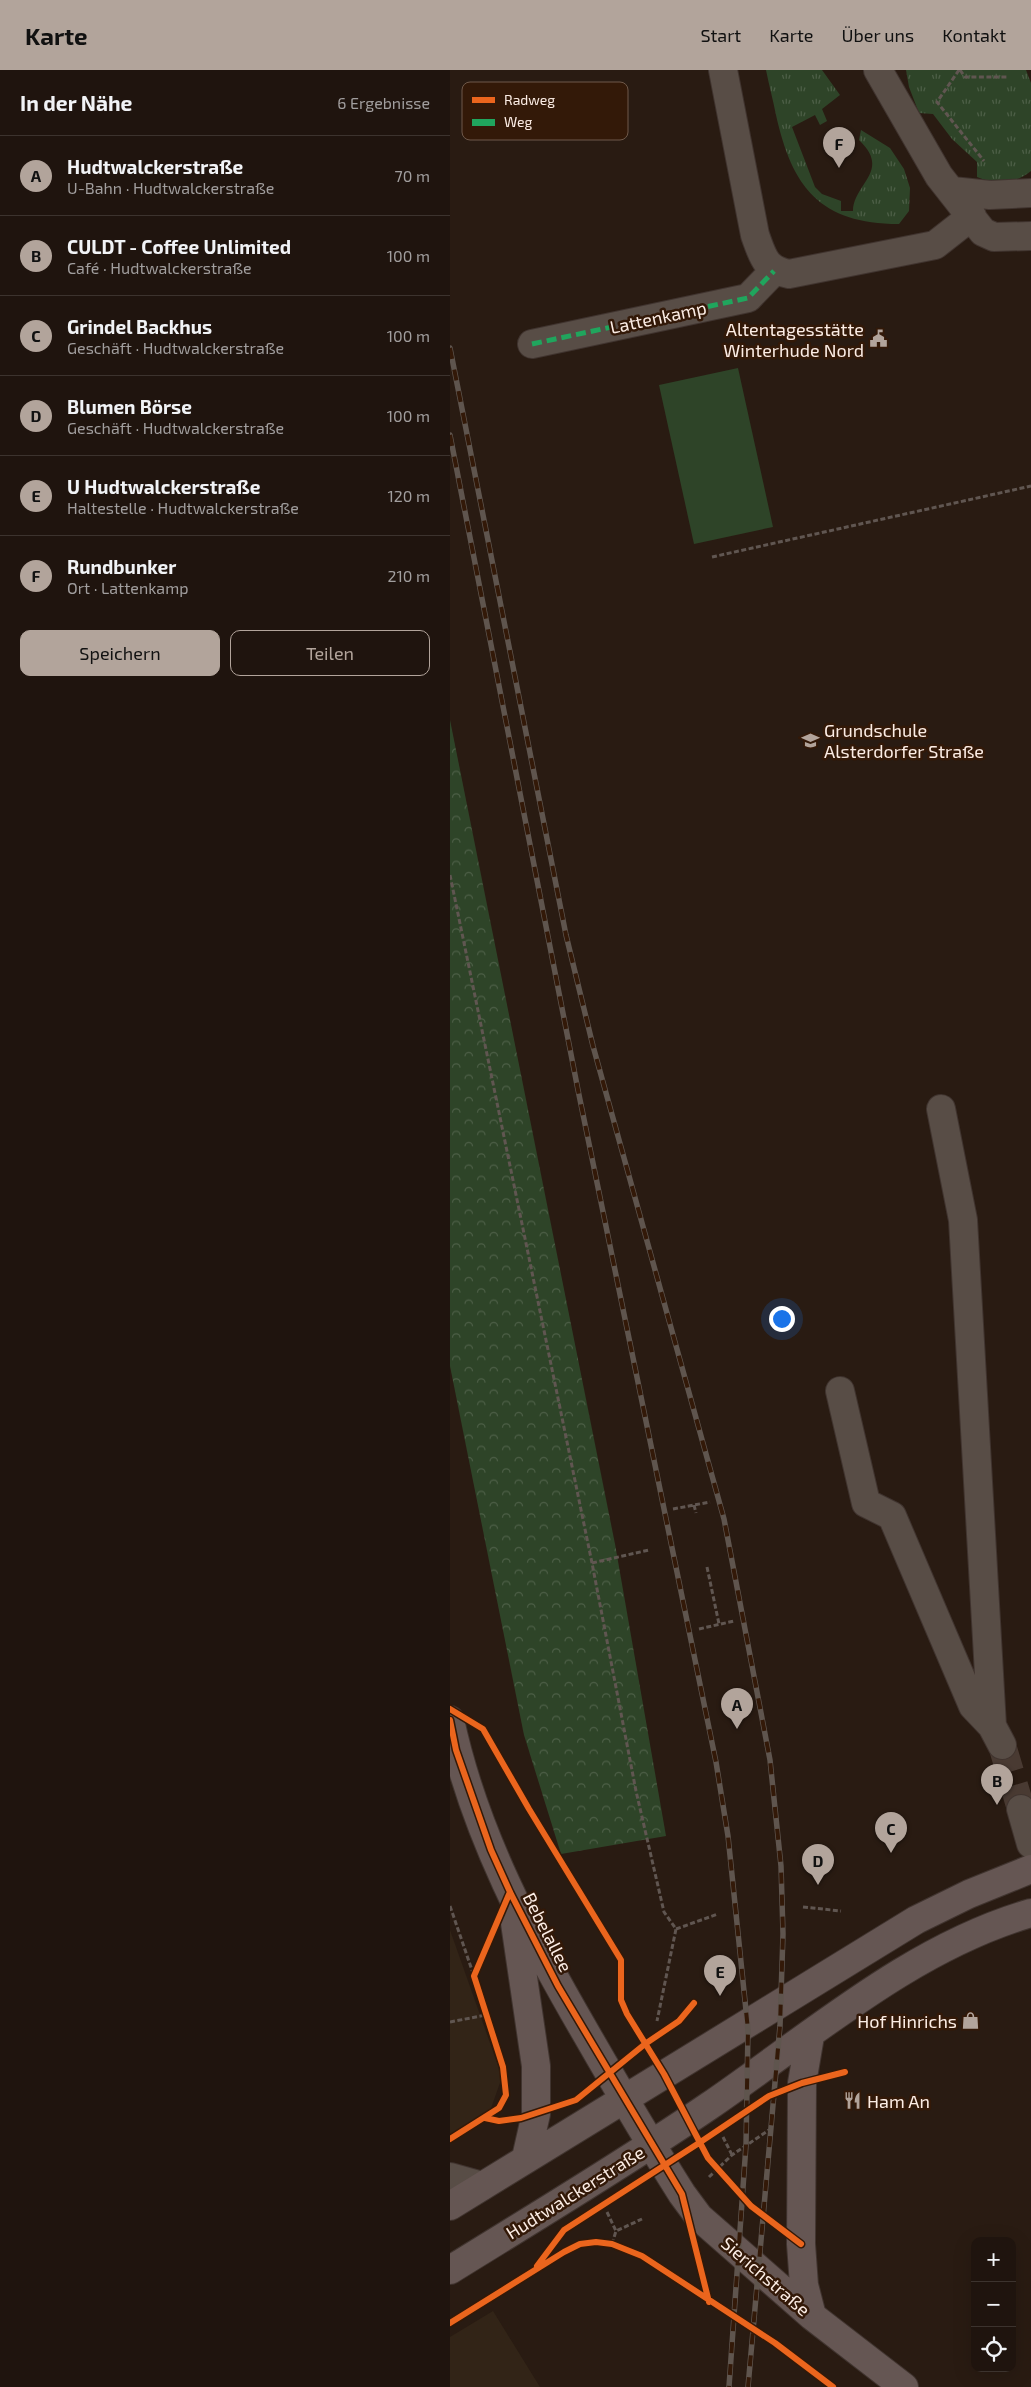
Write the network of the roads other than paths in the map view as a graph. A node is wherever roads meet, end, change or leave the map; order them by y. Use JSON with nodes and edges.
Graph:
{"nodes":[{"id":1,"x":723,"y":70,"type":"edge"},
{"id":2,"x":878,"y":70,"type":"edge"},
{"id":3,"x":952,"y":191,"type":"junction"},
{"id":4,"x":1031,"y":194,"type":"edge"},
{"id":5,"x":972,"y":216,"type":"junction"},
{"id":6,"x":1031,"y":236,"type":"edge"},
{"id":7,"x":774,"y":271,"type":"junction"},
{"id":8,"x":532,"y":344,"type":"dead end"},
{"id":9,"x":941,"y":1109,"type":"dead end"},
{"id":10,"x":840,"y":1391,"type":"dead end"},
{"id":11,"x":450,"y":1720,"type":"edge"},
{"id":12,"x":1021,"y":1809,"type":"tunnel mouth"},
{"id":13,"x":1031,"y":1844,"type":"edge"},
{"id":14,"x":1031,"y":1869,"type":"edge"},
{"id":15,"x":510,"y":1892,"type":"junction"},
{"id":16,"x":1031,"y":1914,"type":"edge"},
{"id":17,"x":810,"y":2036,"type":"junction"},
{"id":18,"x":624,"y":2098,"type":"junction"},
{"id":19,"x":650,"y":2144,"type":"junction"},
{"id":20,"x":526,"y":2158,"type":"junction"},
{"id":21,"x":450,"y":2177,"type":"edge"},
{"id":22,"x":482,"y":2186,"type":"junction"},
{"id":23,"x":450,"y":2206,"type":"edge"},
{"id":24,"x":450,"y":2270,"type":"edge"},
{"id":25,"x":812,"y":2316,"type":"junction"},
{"id":26,"x":904,"y":2387,"type":"edge"}],
"edges":[{"from":1,"to":7,"type":"street"},
{"from":2,"to":3,"type":"street"},
{"from":3,"to":4,"type":"street"},
{"from":3,"to":5,"type":"street"},
{"from":5,"to":6,"type":"street"},
{"from":5,"to":7,"type":"street"},
{"from":7,"to":8,"type":"street","name":"Lattenkamp"},
{"from":9,"to":10,"type":"street"},
{"from":11,"to":15,"type":"main road","name":"Bebelallee"},
{"from":12,"to":13,"type":"street"},
{"from":14,"to":18,"type":"main road"},
{"from":15,"to":18,"type":"main road","name":"Bebelallee"},
{"from":15,"to":20,"type":"main road"},
{"from":16,"to":17,"type":"main road","name":"Hudtwalckerstraße"},
{"from":17,"to":19,"type":"main road","name":"Hudtwalckerstraße"},
{"from":17,"to":25,"type":"main road"},
{"from":18,"to":19,"type":"main road","name":"Bebelallee"},
{"from":18,"to":20,"type":"main road"},
{"from":19,"to":24,"type":"main road","name":"Hudtwalckerstraße"},
{"from":19,"to":25,"type":"main road","name":"Sierichstraße"},
{"from":20,"to":22,"type":"main road"},
{"from":21,"to":22,"type":"street"},
{"from":22,"to":23,"type":"main road"},
{"from":25,"to":26,"type":"main road","name":"Sierichstraße"}]}
